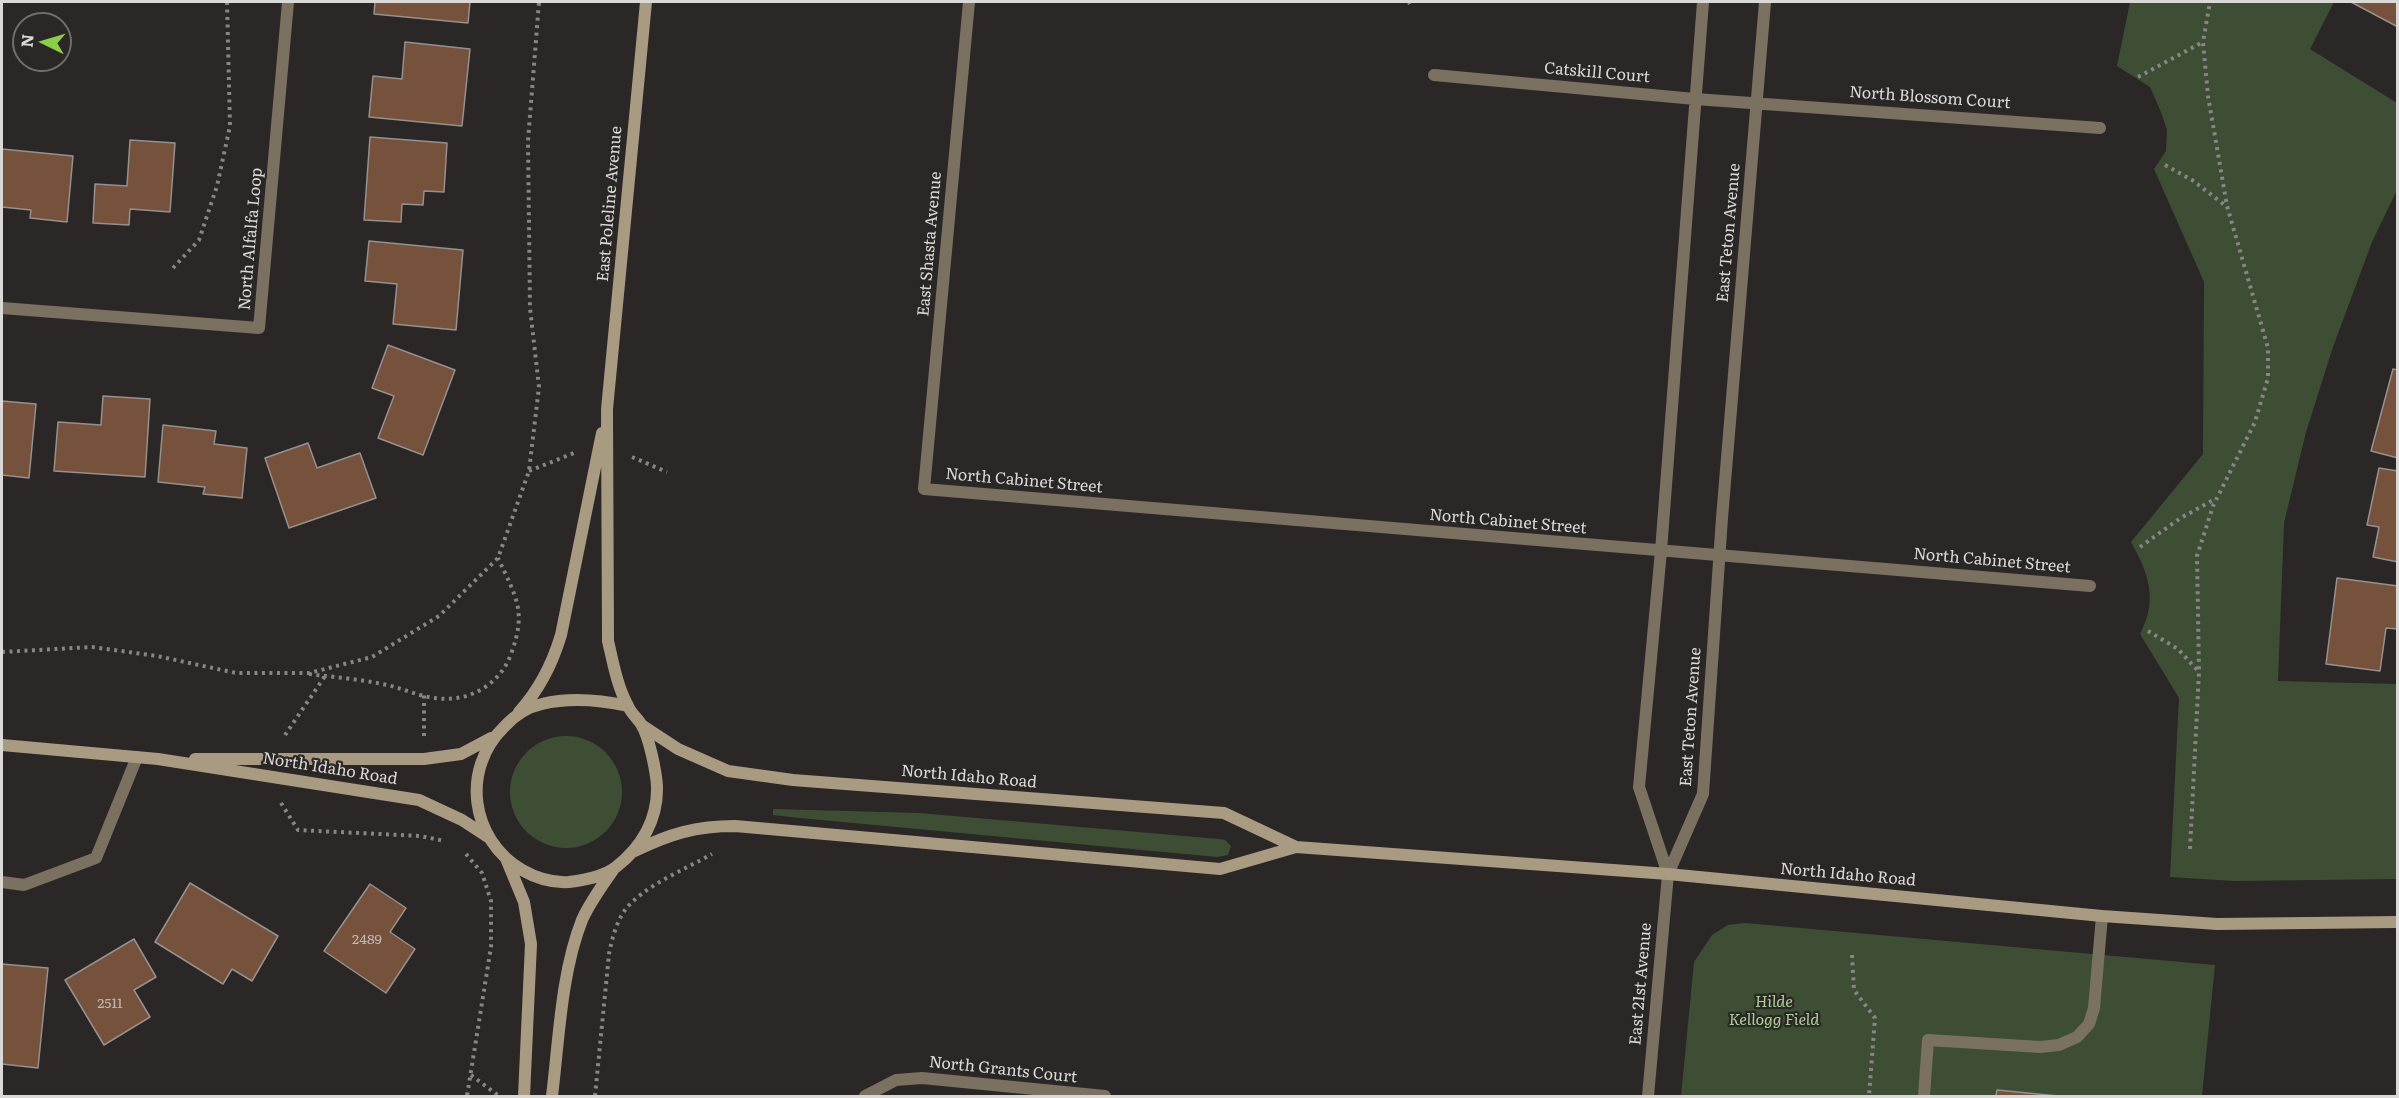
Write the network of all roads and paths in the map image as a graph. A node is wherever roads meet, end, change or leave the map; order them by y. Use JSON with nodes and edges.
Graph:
{"nodes":[{"id":1,"x":227,"y":2,"type":"edge"},
{"id":2,"x":288,"y":2,"type":"edge"},
{"id":3,"x":539,"y":2,"type":"edge"},
{"id":4,"x":646,"y":2,"type":"edge"},
{"id":5,"x":969,"y":2,"type":"edge"},
{"id":6,"x":1703,"y":2,"type":"edge"},
{"id":7,"x":1765,"y":2,"type":"edge"},
{"id":8,"x":2210,"y":2,"type":"edge"},
{"id":9,"x":2203,"y":42,"type":"junction"},
{"id":10,"x":1434,"y":75,"type":"dead end"},
{"id":11,"x":2138,"y":77,"type":"dead end"},
{"id":12,"x":1695,"y":99,"type":"junction"},
{"id":13,"x":1757,"y":102,"type":"junction"},
{"id":14,"x":2100,"y":128,"type":"dead end"},
{"id":15,"x":2165,"y":165,"type":"dead end"},
{"id":16,"x":2227,"y":206,"type":"junction"},
{"id":17,"x":173,"y":268,"type":"dead end"},
{"id":18,"x":2,"y":308,"type":"edge"},
{"id":19,"x":603,"y":444,"type":"junction"},
{"id":20,"x":529,"y":471,"type":"junction"},
{"id":21,"x":668,"y":472,"type":"dead end"},
{"id":22,"x":924,"y":489,"type":"joint"},
{"id":23,"x":2217,"y":498,"type":"junction"},
{"id":24,"x":2140,"y":547,"type":"dead end"},
{"id":25,"x":1660,"y":551,"type":"junction"},
{"id":26,"x":1719,"y":556,"type":"junction"},
{"id":27,"x":498,"y":558,"type":"junction"},
{"id":28,"x":2090,"y":586,"type":"dead end"},
{"id":29,"x":2148,"y":631,"type":"dead end"},
{"id":30,"x":2,"y":652,"type":"edge"},
{"id":31,"x":2199,"y":672,"type":"junction"},
{"id":32,"x":303,"y":673,"type":"junction"},
{"id":33,"x":325,"y":676,"type":"junction"},
{"id":34,"x":424,"y":695,"type":"junction"},
{"id":35,"x":628,"y":706,"type":"junction"},
{"id":36,"x":514,"y":716,"type":"junction"},
{"id":37,"x":643,"y":726,"type":"junction"},
{"id":38,"x":493,"y":737,"type":"junction"},
{"id":39,"x":424,"y":738,"type":"dead end"},
{"id":40,"x":2,"y":745,"type":"edge"},
{"id":41,"x":137,"y":757,"type":"junction"},
{"id":42,"x":158,"y":759,"type":"junction"},
{"id":43,"x":269,"y":759,"type":"junction"},
{"id":44,"x":298,"y":830,"type":"dead end"},
{"id":45,"x":488,"y":837,"type":"junction"},
{"id":46,"x":451,"y":845,"type":"dead end"},
{"id":47,"x":1296,"y":847,"type":"junction"},
{"id":48,"x":459,"y":849,"type":"dead end"},
{"id":49,"x":2190,"y":849,"type":"dead end"},
{"id":50,"x":635,"y":851,"type":"junction"},
{"id":51,"x":713,"y":853,"type":"dead end"},
{"id":52,"x":507,"y":861,"type":"junction"},
{"id":53,"x":614,"y":869,"type":"junction"},
{"id":54,"x":1668,"y":874,"type":"junction"},
{"id":55,"x":2,"y":882,"type":"edge"},
{"id":56,"x":2102,"y":916,"type":"junction"},
{"id":57,"x":2397,"y":922,"type":"edge"},
{"id":58,"x":1852,"y":955,"type":"dead end"},
{"id":59,"x":471,"y":1075,"type":"junction"},
{"id":60,"x":467,"y":1096,"type":"edge"},
{"id":61,"x":500,"y":1096,"type":"edge"},
{"id":62,"x":524,"y":1096,"type":"edge"},
{"id":63,"x":552,"y":1096,"type":"edge"},
{"id":64,"x":593,"y":1096,"type":"edge"},
{"id":65,"x":865,"y":1096,"type":"edge"},
{"id":66,"x":1105,"y":1096,"type":"edge"},
{"id":67,"x":1648,"y":1096,"type":"edge"},
{"id":68,"x":1869,"y":1096,"type":"edge"},
{"id":69,"x":1924,"y":1096,"type":"edge"}],
"edges":[{"from":1,"to":17,"type":"path"},
{"from":2,"to":18,"type":"street","name":"North Alfalfa Loop"},
{"from":3,"to":20,"type":"path"},
{"from":4,"to":19,"type":"main road","name":"East Poleline Avenue"},
{"from":5,"to":22,"type":"street","name":"East Shasta Avenue"},
{"from":6,"to":12,"type":"street"},
{"from":7,"to":13,"type":"street","name":"East Teton Avenue"},
{"from":8,"to":9,"type":"path"},
{"from":9,"to":11,"type":"path"},
{"from":9,"to":16,"type":"path"},
{"from":10,"to":12,"type":"street","name":"Catskill Court"},
{"from":12,"to":13,"type":"street","name":"Catskill Court"},
{"from":12,"to":25,"type":"street"},
{"from":13,"to":14,"type":"street","name":"North Blossom Court"},
{"from":13,"to":26,"type":"street","name":"East Teton Avenue"},
{"from":15,"to":16,"type":"path"},
{"from":16,"to":23,"type":"path"},
{"from":19,"to":20,"type":"path"},
{"from":19,"to":21,"type":"path"},
{"from":19,"to":35,"type":"main road","name":"East Poleline Avenue"},
{"from":19,"to":36,"type":"main road","name":"East Poleline Avenue"},
{"from":20,"to":27,"type":"path"},
{"from":22,"to":25,"type":"street","name":"North Cabinet Street"},
{"from":23,"to":24,"type":"path"},
{"from":23,"to":31,"type":"path"},
{"from":25,"to":26,"type":"street","name":"North Cabinet Street"},
{"from":25,"to":54,"type":"street"},
{"from":26,"to":28,"type":"street","name":"North Cabinet Street"},
{"from":26,"to":54,"type":"street","name":"East Teton Avenue"},
{"from":27,"to":32,"type":"path"},
{"from":27,"to":34,"type":"path"},
{"from":29,"to":31,"type":"path"},
{"from":30,"to":32,"type":"path"},
{"from":31,"to":49,"type":"path"},
{"from":32,"to":33,"type":"path"},
{"from":33,"to":34,"type":"path"},
{"from":33,"to":43,"type":"path"},
{"from":34,"to":39,"type":"path"},
{"from":35,"to":36,"type":"main road"},
{"from":35,"to":37,"type":"main road"},
{"from":36,"to":38,"type":"main road"},
{"from":37,"to":47,"type":"main road","name":"North Idaho Road"},
{"from":37,"to":50,"type":"main road"},
{"from":38,"to":43,"type":"main road","name":"North Idaho Road"},
{"from":38,"to":45,"type":"main road"},
{"from":40,"to":41,"type":"main road","name":"North Idaho Road"},
{"from":41,"to":42,"type":"main road","name":"North Idaho Road"},
{"from":41,"to":55,"type":"street"},
{"from":42,"to":43,"type":"main road","name":"North Idaho Road"},
{"from":42,"to":45,"type":"main road","name":"North Idaho Road"},
{"from":44,"to":46,"type":"path"},
{"from":45,"to":52,"type":"main road"},
{"from":47,"to":50,"type":"main road","name":"North Idaho Road"},
{"from":47,"to":54,"type":"main road","name":"North Idaho Road"},
{"from":48,"to":59,"type":"path"},
{"from":50,"to":53,"type":"main road"},
{"from":51,"to":64,"type":"path"},
{"from":52,"to":53,"type":"main road"},
{"from":52,"to":62,"type":"main road"},
{"from":53,"to":63,"type":"main road"},
{"from":54,"to":56,"type":"main road","name":"North Idaho Road"},
{"from":54,"to":67,"type":"street","name":"East 21st Avenue"},
{"from":56,"to":57,"type":"main road","name":"North Idaho Road"},
{"from":56,"to":69,"type":"street"},
{"from":58,"to":68,"type":"path"},
{"from":59,"to":60,"type":"path"},
{"from":59,"to":61,"type":"path"},
{"from":65,"to":66,"type":"street","name":"North Grants Court"}]}
